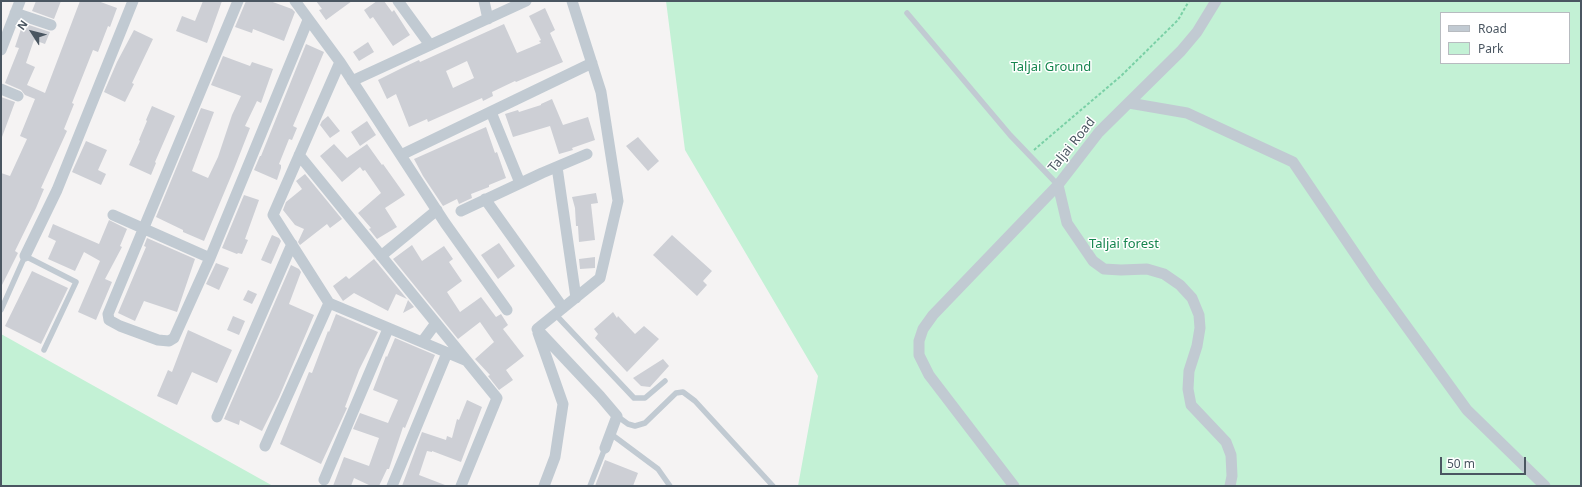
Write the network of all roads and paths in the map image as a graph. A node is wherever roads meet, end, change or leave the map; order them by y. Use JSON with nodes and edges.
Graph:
{"nodes":[{"id":1,"x":20,"y":1,"type":"edge"},
{"id":2,"x":134,"y":1,"type":"edge"},
{"id":3,"x":238,"y":1,"type":"edge"},
{"id":4,"x":295,"y":1,"type":"edge"},
{"id":5,"x":398,"y":1,"type":"edge"},
{"id":6,"x":484,"y":1,"type":"edge"},
{"id":7,"x":526,"y":1,"type":"edge"},
{"id":8,"x":572,"y":1,"type":"edge"},
{"id":9,"x":1188,"y":1,"type":"edge"},
{"id":10,"x":1216,"y":1,"type":"edge"},
{"id":11,"x":15,"y":13,"type":"junction"},
{"id":12,"x":907,"y":13,"type":"dead end"},
{"id":13,"x":488,"y":19,"type":"junction"},
{"id":14,"x":308,"y":20,"type":"junction"},
{"id":15,"x":51,"y":25,"type":"dead end"},
{"id":16,"x":430,"y":45,"type":"junction"},
{"id":17,"x":1,"y":50,"type":"edge"},
{"id":18,"x":340,"y":62,"type":"junction"},
{"id":19,"x":592,"y":63,"type":"junction"},
{"id":20,"x":352,"y":81,"type":"junction"},
{"id":21,"x":1,"y":89,"type":"edge"},
{"id":22,"x":18,"y":96,"type":"dead end"},
{"id":23,"x":1129,"y":103,"type":"junction"},
{"id":24,"x":491,"y":112,"type":"junction"},
{"id":25,"x":587,"y":154,"type":"dead end"},
{"id":26,"x":1029,"y":154,"type":"junction"},
{"id":27,"x":299,"y":155,"type":"junction"},
{"id":28,"x":401,"y":155,"type":"junction"},
{"id":29,"x":557,"y":167,"type":"junction"},
{"id":30,"x":520,"y":183,"type":"junction"},
{"id":31,"x":1058,"y":185,"type":"junction"},
{"id":32,"x":485,"y":199,"type":"junction"},
{"id":33,"x":437,"y":210,"type":"junction"},
{"id":34,"x":461,"y":211,"type":"dead end"},
{"id":35,"x":113,"y":215,"type":"dead end"},
{"id":36,"x":143,"y":228,"type":"junction"},
{"id":37,"x":292,"y":244,"type":"junction"},
{"id":38,"x":25,"y":256,"type":"junction"},
{"id":39,"x":381,"y":256,"type":"junction"},
{"id":40,"x":210,"y":258,"type":"junction"},
{"id":41,"x":576,"y":298,"type":"junction"},
{"id":42,"x":329,"y":303,"type":"junction"},
{"id":43,"x":1,"y":310,"type":"edge"},
{"id":44,"x":507,"y":310,"type":"dead end"},
{"id":45,"x":559,"y":311,"type":"junction"},
{"id":46,"x":436,"y":323,"type":"junction"},
{"id":47,"x":388,"y":329,"type":"junction"},
{"id":48,"x":537,"y":329,"type":"junction"},
{"id":49,"x":422,"y":342,"type":"junction"},
{"id":50,"x":44,"y":350,"type":"dead end"},
{"id":51,"x":447,"y":353,"type":"junction"},
{"id":52,"x":467,"y":361,"type":"junction"},
{"id":53,"x":666,"y":381,"type":"dead end"},
{"id":54,"x":617,"y":416,"type":"junction"},
{"id":55,"x":217,"y":417,"type":"dead end"},
{"id":56,"x":611,"y":434,"type":"junction"},
{"id":57,"x":265,"y":446,"type":"dead end"},
{"id":58,"x":605,"y":448,"type":"joint"},
{"id":59,"x":324,"y":480,"type":"dead end"},
{"id":60,"x":392,"y":486,"type":"edge"},
{"id":61,"x":461,"y":486,"type":"edge"},
{"id":62,"x":544,"y":486,"type":"edge"},
{"id":63,"x":590,"y":486,"type":"edge"},
{"id":64,"x":670,"y":486,"type":"edge"},
{"id":65,"x":773,"y":486,"type":"edge"},
{"id":66,"x":1014,"y":486,"type":"edge"},
{"id":67,"x":1230,"y":486,"type":"edge"},
{"id":68,"x":1545,"y":486,"type":"edge"}],
"edges":[{"from":1,"to":11,"type":"street"},
{"from":2,"to":38,"type":"street"},
{"from":3,"to":36,"type":"street"},
{"from":4,"to":14,"type":"street"},
{"from":5,"to":16,"type":"street"},
{"from":6,"to":13,"type":"street"},
{"from":7,"to":13,"type":"street"},
{"from":8,"to":19,"type":"street"},
{"from":9,"to":26,"type":"path"},
{"from":10,"to":23,"type":"street","name":"Taljai Road"},
{"from":11,"to":15,"type":"street"},
{"from":11,"to":17,"type":"street"},
{"from":12,"to":26,"type":"lane"},
{"from":13,"to":16,"type":"street"},
{"from":14,"to":18,"type":"street"},
{"from":14,"to":40,"type":"street"},
{"from":16,"to":20,"type":"street"},
{"from":18,"to":20,"type":"street"},
{"from":18,"to":27,"type":"street"},
{"from":19,"to":24,"type":"street"},
{"from":19,"to":41,"type":"street"},
{"from":20,"to":28,"type":"street"},
{"from":21,"to":22,"type":"street"},
{"from":23,"to":31,"type":"street","name":"Taljai Road"},
{"from":23,"to":68,"type":"street"},
{"from":24,"to":28,"type":"street"},
{"from":24,"to":30,"type":"street"},
{"from":25,"to":29,"type":"street"},
{"from":26,"to":31,"type":"lane"},
{"from":27,"to":37,"type":"street"},
{"from":27,"to":39,"type":"street"},
{"from":28,"to":33,"type":"street"},
{"from":29,"to":30,"type":"street"},
{"from":29,"to":41,"type":"street"},
{"from":30,"to":32,"type":"street"},
{"from":31,"to":66,"type":"street"},
{"from":31,"to":67,"type":"street","name":"Taljai Road"},
{"from":32,"to":34,"type":"street"},
{"from":32,"to":45,"type":"street"},
{"from":33,"to":39,"type":"street"},
{"from":33,"to":44,"type":"street"},
{"from":35,"to":36,"type":"street"},
{"from":36,"to":40,"type":"street"},
{"from":36,"to":40,"type":"street"},
{"from":37,"to":42,"type":"street"},
{"from":37,"to":55,"type":"street"},
{"from":38,"to":43,"type":"lane"},
{"from":38,"to":50,"type":"lane"},
{"from":39,"to":46,"type":"street"},
{"from":41,"to":45,"type":"street"},
{"from":42,"to":47,"type":"street"},
{"from":42,"to":57,"type":"street"},
{"from":45,"to":48,"type":"street"},
{"from":45,"to":53,"type":"lane"},
{"from":46,"to":49,"type":"street"},
{"from":46,"to":52,"type":"street"},
{"from":47,"to":49,"type":"street"},
{"from":47,"to":59,"type":"street"},
{"from":48,"to":54,"type":"street"},
{"from":48,"to":62,"type":"street"},
{"from":49,"to":51,"type":"street"},
{"from":51,"to":52,"type":"street"},
{"from":51,"to":60,"type":"street"},
{"from":52,"to":61,"type":"street"},
{"from":54,"to":56,"type":"street"},
{"from":54,"to":65,"type":"lane"},
{"from":56,"to":58,"type":"street"},
{"from":56,"to":64,"type":"lane"},
{"from":58,"to":63,"type":"lane"}]}
